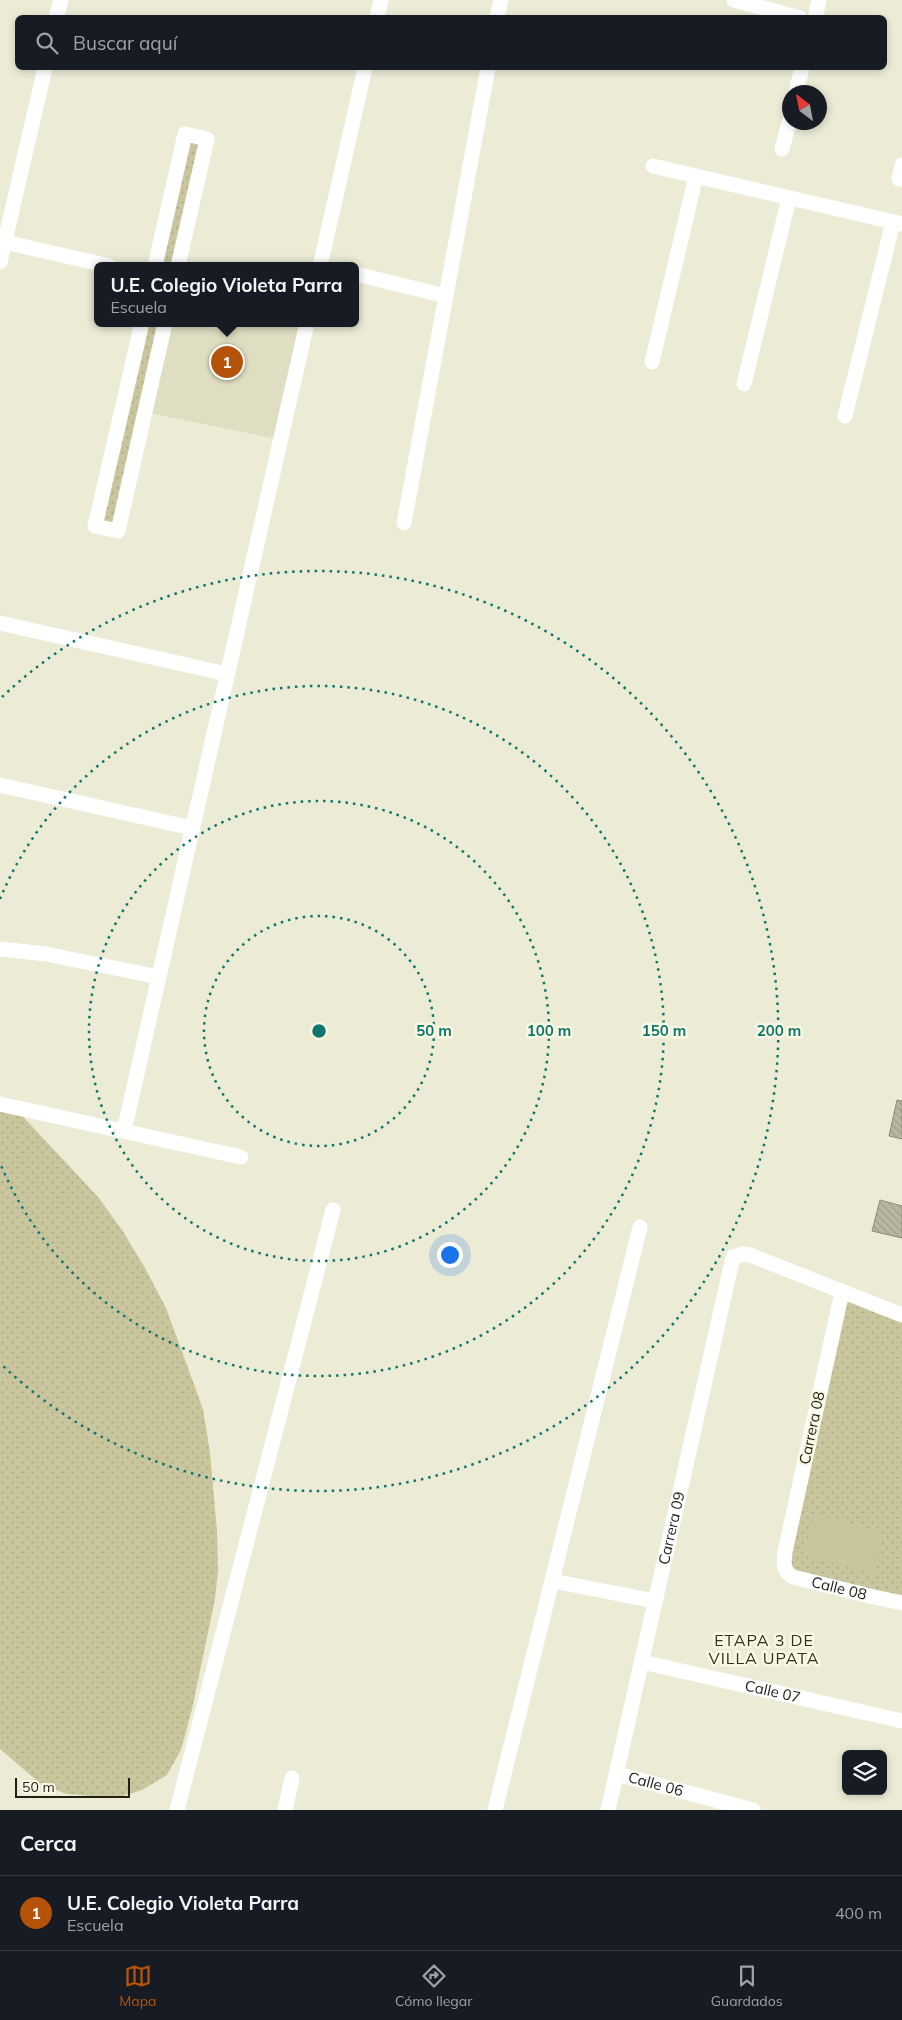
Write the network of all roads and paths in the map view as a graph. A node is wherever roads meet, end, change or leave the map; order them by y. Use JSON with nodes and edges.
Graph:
{"nodes":[{"id":1,"x":60,"y":0,"type":"edge"},
{"id":2,"x":380,"y":0,"type":"edge"},
{"id":3,"x":501,"y":0,"type":"edge"},
{"id":4,"x":734,"y":0,"type":"edge"},
{"id":5,"x":819,"y":0,"type":"edge"},
{"id":6,"x":57,"y":15,"type":"edge"},
{"id":7,"x":377,"y":15,"type":"edge"},
{"id":8,"x":498,"y":15,"type":"edge"},
{"id":9,"x":789,"y":15,"type":"edge"},
{"id":10,"x":816,"y":15,"type":"edge"},
{"id":11,"x":45,"y":70,"type":"edge"},
{"id":12,"x":365,"y":70,"type":"edge"},
{"id":13,"x":488,"y":70,"type":"edge"},
{"id":14,"x":802,"y":70,"type":"edge"},
{"id":15,"x":798,"y":85,"type":"edge"},
{"id":16,"x":787,"y":130,"type":"edge"},
{"id":17,"x":782,"y":149,"type":"dead end"},
{"id":18,"x":653,"y":166,"type":"dead end"},
{"id":19,"x":696,"y":176,"type":"junction"},
{"id":20,"x":789,"y":198,"type":"junction"},
{"id":21,"x":898,"y":223,"type":"edge"},
{"id":22,"x":5,"y":242,"type":"junction"},
{"id":23,"x":0,"y":262,"type":"edge"},
{"id":24,"x":156,"y":262,"type":"edge"},
{"id":25,"x":179,"y":262,"type":"edge"},
{"id":26,"x":322,"y":262,"type":"edge"},
{"id":27,"x":94,"y":263,"type":"edge"},
{"id":28,"x":359,"y":275,"type":"edge"},
{"id":29,"x":446,"y":296,"type":"junction"},
{"id":30,"x":141,"y":327,"type":"edge"},
{"id":31,"x":164,"y":327,"type":"edge"},
{"id":32,"x":306,"y":327,"type":"edge"},
{"id":33,"x":652,"y":362,"type":"dead end"},
{"id":34,"x":744,"y":384,"type":"dead end"},
{"id":35,"x":845,"y":416,"type":"dead end"},
{"id":36,"x":404,"y":523,"type":"dead end"},
{"id":37,"x":0,"y":623,"type":"edge"},
{"id":38,"x":227,"y":674,"type":"junction"},
{"id":39,"x":0,"y":785,"type":"edge"},
{"id":40,"x":192,"y":828,"type":"junction"},
{"id":41,"x":0,"y":949,"type":"edge"},
{"id":42,"x":159,"y":977,"type":"junction"},
{"id":43,"x":0,"y":1104,"type":"edge"},
{"id":44,"x":124,"y":1131,"type":"junction"},
{"id":45,"x":241,"y":1157,"type":"dead end"},
{"id":46,"x":333,"y":1210,"type":"dead end"},
{"id":47,"x":640,"y":1227,"type":"dead end"},
{"id":48,"x":842,"y":1292,"type":"junction"},
{"id":49,"x":902,"y":1315,"type":"edge"},
{"id":50,"x":784,"y":1565,"type":"joint"},
{"id":51,"x":552,"y":1581,"type":"junction"},
{"id":52,"x":655,"y":1601,"type":"junction"},
{"id":53,"x":902,"y":1603,"type":"edge"},
{"id":54,"x":642,"y":1662,"type":"junction"},
{"id":55,"x":902,"y":1721,"type":"edge"},
{"id":56,"x":617,"y":1774,"type":"junction"},
{"id":57,"x":292,"y":1778,"type":"dead end"},
{"id":58,"x":718,"y":1806,"type":"edge"},
{"id":59,"x":177,"y":1810,"type":"edge"},
{"id":60,"x":285,"y":1810,"type":"edge"},
{"id":61,"x":495,"y":1810,"type":"edge"},
{"id":62,"x":608,"y":1810,"type":"edge"},
{"id":63,"x":753,"y":1810,"type":"edge"}],
"edges":[{"from":1,"to":6,"type":"street"},
{"from":2,"to":7,"type":"street"},
{"from":3,"to":8,"type":"street"},
{"from":4,"to":9,"type":"street"},
{"from":5,"to":10,"type":"street"},
{"from":11,"to":22,"type":"street"},
{"from":12,"to":26,"type":"street"},
{"from":13,"to":29,"type":"street"},
{"from":14,"to":15,"type":"street"},
{"from":16,"to":17,"type":"street"},
{"from":18,"to":19,"type":"street"},
{"from":19,"to":20,"type":"street"},
{"from":19,"to":33,"type":"street"},
{"from":20,"to":21,"type":"street"},
{"from":20,"to":34,"type":"street"},
{"from":21,"to":35,"type":"street"},
{"from":22,"to":23,"type":"street"},
{"from":22,"to":27,"type":"street"},
{"from":24,"to":25,"type":"street"},
{"from":28,"to":29,"type":"street"},
{"from":29,"to":36,"type":"street"},
{"from":30,"to":31,"type":"street"},
{"from":32,"to":38,"type":"street"},
{"from":37,"to":38,"type":"street"},
{"from":38,"to":40,"type":"street"},
{"from":39,"to":40,"type":"street"},
{"from":40,"to":42,"type":"street"},
{"from":41,"to":42,"type":"street"},
{"from":42,"to":44,"type":"street"},
{"from":43,"to":44,"type":"street"},
{"from":44,"to":45,"type":"street"},
{"from":46,"to":59,"type":"street"},
{"from":47,"to":51,"type":"street"},
{"from":48,"to":49,"type":"street"},
{"from":48,"to":50,"type":"street","name":"Carrera 08"},
{"from":48,"to":52,"type":"street","name":"Carrera 09"},
{"from":50,"to":53,"type":"street","name":"Calle 08"},
{"from":51,"to":52,"type":"street"},
{"from":51,"to":61,"type":"street"},
{"from":52,"to":54,"type":"street","name":"Carrera 09"},
{"from":54,"to":55,"type":"street","name":"Calle 07"},
{"from":54,"to":56,"type":"street","name":"Carrera 09"},
{"from":56,"to":58,"type":"street","name":"Calle 06"},
{"from":56,"to":62,"type":"street","name":"Carrera 09"},
{"from":57,"to":60,"type":"street"},
{"from":58,"to":63,"type":"street","name":"Calle 06"}]}
